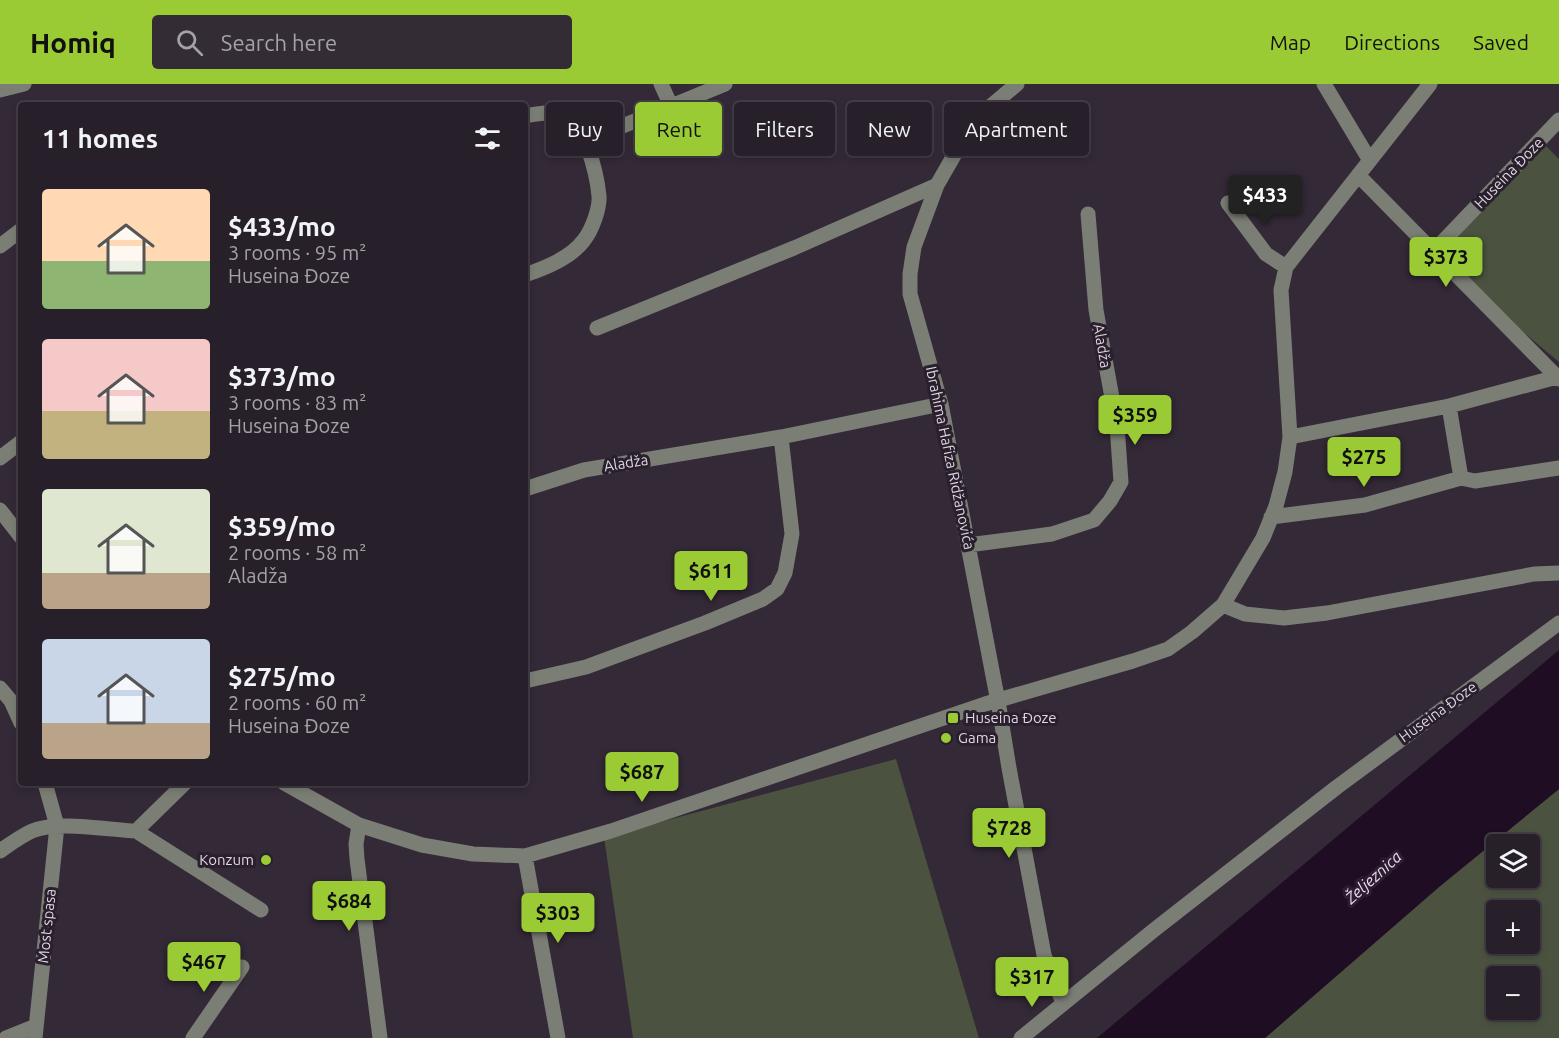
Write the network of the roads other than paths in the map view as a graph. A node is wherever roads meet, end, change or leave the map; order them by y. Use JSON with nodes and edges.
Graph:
{"nodes":[{"id":1,"x":24,"y":84,"type":"edge"},
{"id":2,"x":661,"y":84,"type":"edge"},
{"id":3,"x":725,"y":84,"type":"edge"},
{"id":4,"x":1017,"y":84,"type":"edge"},
{"id":5,"x":1324,"y":84,"type":"edge"},
{"id":6,"x":1430,"y":84,"type":"edge"},
{"id":7,"x":999,"y":89,"type":"edge"},
{"id":8,"x":0,"y":90,"type":"edge"},
{"id":9,"x":669,"y":102,"type":"edge"},
{"id":10,"x":681,"y":102,"type":"edge"},
{"id":11,"x":546,"y":115,"type":"edge"},
{"id":12,"x":528,"y":116,"type":"edge"},
{"id":13,"x":1559,"y":120,"type":"edge"},
{"id":14,"x":589,"y":156,"type":"edge"},
{"id":15,"x":1369,"y":159,"type":"junction"},
{"id":16,"x":1358,"y":175,"type":"junction"},
{"id":17,"x":938,"y":185,"type":"junction"},
{"id":18,"x":1228,"y":203,"type":"dead end"},
{"id":19,"x":1088,"y":214,"type":"dead end"},
{"id":20,"x":18,"y":232,"type":"edge"},
{"id":21,"x":0,"y":246,"type":"edge"},
{"id":22,"x":1433,"y":252,"type":"junction"},
{"id":23,"x":1286,"y":267,"type":"junction"},
{"id":24,"x":528,"y":274,"type":"edge"},
{"id":25,"x":597,"y":328,"type":"dead end"},
{"id":26,"x":1558,"y":378,"type":"edge"},
{"id":27,"x":941,"y":404,"type":"junction"},
{"id":28,"x":1449,"y":406,"type":"junction"},
{"id":29,"x":781,"y":437,"type":"junction"},
{"id":30,"x":1290,"y":437,"type":"junction"},
{"id":31,"x":18,"y":444,"type":"edge"},
{"id":32,"x":0,"y":458,"type":"edge"},
{"id":33,"x":1559,"y":468,"type":"edge"},
{"id":34,"x":1461,"y":478,"type":"junction"},
{"id":35,"x":528,"y":488,"type":"edge"},
{"id":36,"x":0,"y":510,"type":"edge"},
{"id":37,"x":1271,"y":517,"type":"junction"},
{"id":38,"x":18,"y":533,"type":"edge"},
{"id":39,"x":968,"y":545,"type":"junction"},
{"id":40,"x":1559,"y":573,"type":"edge"},
{"id":41,"x":1223,"y":605,"type":"junction"},
{"id":42,"x":1559,"y":623,"type":"edge"},
{"id":43,"x":528,"y":680,"type":"edge"},
{"id":44,"x":0,"y":688,"type":"edge"},
{"id":45,"x":997,"y":700,"type":"junction"},
{"id":46,"x":5,"y":705,"type":"edge"},
{"id":47,"x":18,"y":720,"type":"edge"},
{"id":48,"x":46,"y":786,"type":"edge"},
{"id":49,"x":182,"y":786,"type":"edge"},
{"id":50,"x":289,"y":786,"type":"edge"},
{"id":51,"x":358,"y":825,"type":"junction"},
{"id":52,"x":57,"y":826,"type":"junction"},
{"id":53,"x":136,"y":831,"type":"junction"},
{"id":54,"x":0,"y":851,"type":"edge"},
{"id":55,"x":525,"y":856,"type":"junction"},
{"id":56,"x":261,"y":910,"type":"dead end"},
{"id":57,"x":242,"y":967,"type":"dead end"},
{"id":58,"x":1063,"y":1003,"type":"junction"},
{"id":59,"x":36,"y":1032,"type":"edge"},
{"id":60,"x":6,"y":1038,"type":"edge"},
{"id":61,"x":193,"y":1038,"type":"edge"},
{"id":62,"x":380,"y":1038,"type":"edge"},
{"id":63,"x":558,"y":1038,"type":"edge"},
{"id":64,"x":1021,"y":1038,"type":"edge"}],
"edges":[{"from":1,"to":8,"type":"street"},
{"from":2,"to":9,"type":"street"},
{"from":3,"to":10,"type":"street"},
{"from":4,"to":7,"type":"street","name":"Ibrahima Hafiza Ridžanovića"},
{"from":5,"to":15,"type":"street"},
{"from":6,"to":15,"type":"street"},
{"from":7,"to":17,"type":"street","name":"Ibrahima Hafiza Ridžanovića"},
{"from":11,"to":12,"type":"street"},
{"from":13,"to":22,"type":"street","name":"Huseina Đoze"},
{"from":14,"to":24,"type":"street"},
{"from":15,"to":16,"type":"street"},
{"from":16,"to":22,"type":"street"},
{"from":16,"to":23,"type":"street"},
{"from":17,"to":25,"type":"street"},
{"from":17,"to":27,"type":"street","name":"Ibrahima Hafiza Ridžanovića"},
{"from":18,"to":23,"type":"street"},
{"from":19,"to":39,"type":"street","name":"Aladža"},
{"from":20,"to":21,"type":"street"},
{"from":22,"to":26,"type":"street"},
{"from":23,"to":30,"type":"street"},
{"from":26,"to":28,"type":"street"},
{"from":27,"to":29,"type":"street","name":"Aladža"},
{"from":27,"to":39,"type":"street","name":"Ibrahima Hafiza Ridžanovića"},
{"from":28,"to":30,"type":"street"},
{"from":28,"to":34,"type":"street"},
{"from":29,"to":35,"type":"street","name":"Aladža"},
{"from":29,"to":43,"type":"street"},
{"from":30,"to":37,"type":"street"},
{"from":31,"to":32,"type":"street"},
{"from":33,"to":34,"type":"street"},
{"from":34,"to":37,"type":"street"},
{"from":36,"to":38,"type":"street"},
{"from":37,"to":41,"type":"street"},
{"from":39,"to":45,"type":"street","name":"Ibrahima Hafiza Ridžanovića"},
{"from":40,"to":41,"type":"street"},
{"from":41,"to":45,"type":"street"},
{"from":42,"to":58,"type":"street","name":"Huseina Đoze"},
{"from":44,"to":46,"type":"street"},
{"from":45,"to":55,"type":"street"},
{"from":45,"to":58,"type":"street"},
{"from":46,"to":47,"type":"street"},
{"from":48,"to":52,"type":"street"},
{"from":49,"to":53,"type":"street"},
{"from":50,"to":51,"type":"street"},
{"from":51,"to":55,"type":"street"},
{"from":51,"to":62,"type":"street"},
{"from":52,"to":53,"type":"street"},
{"from":52,"to":54,"type":"street"},
{"from":52,"to":59,"type":"street","name":"Most spasa"},
{"from":53,"to":56,"type":"street"},
{"from":55,"to":63,"type":"street"},
{"from":57,"to":61,"type":"street"},
{"from":58,"to":64,"type":"street","name":"Huseina Đoze"},
{"from":59,"to":60,"type":"street","name":"Most spasa"}]}
